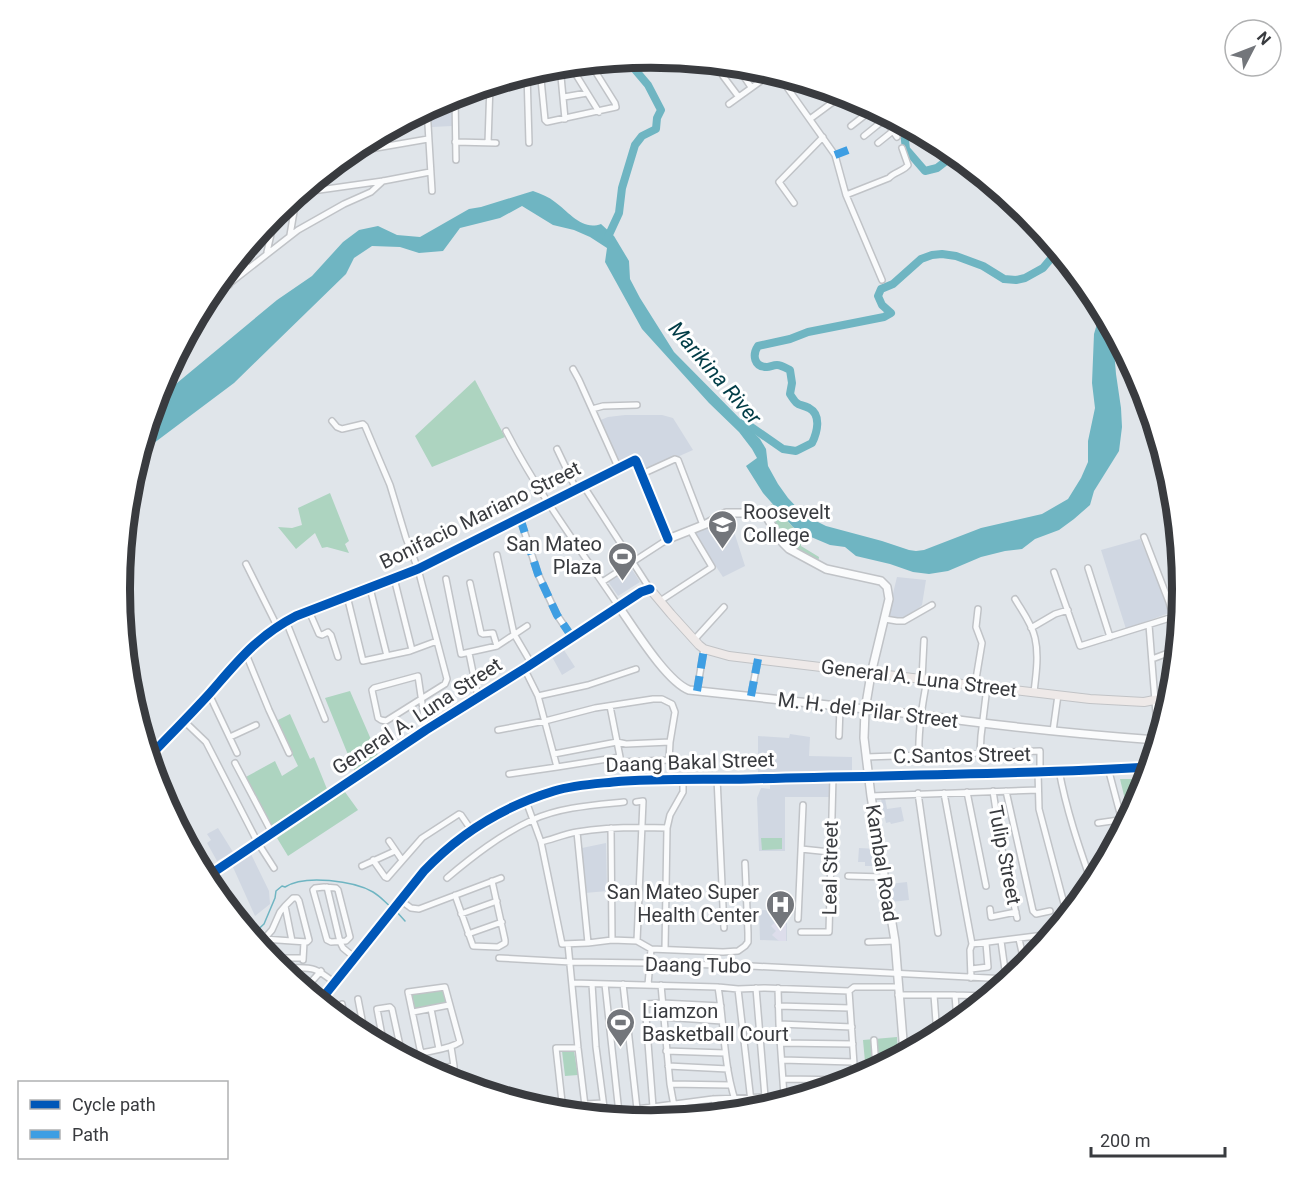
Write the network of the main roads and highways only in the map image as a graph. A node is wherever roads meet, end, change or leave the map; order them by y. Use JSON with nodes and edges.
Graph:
{"nodes":[{"id":1,"x":1159,"y":700,"type":"edge"},
{"id":2,"x":214,"y":872,"type":"edge"}],
"edges":[{"from":1,"to":2,"type":"main road","name":"General A. Luna Street"}]}
